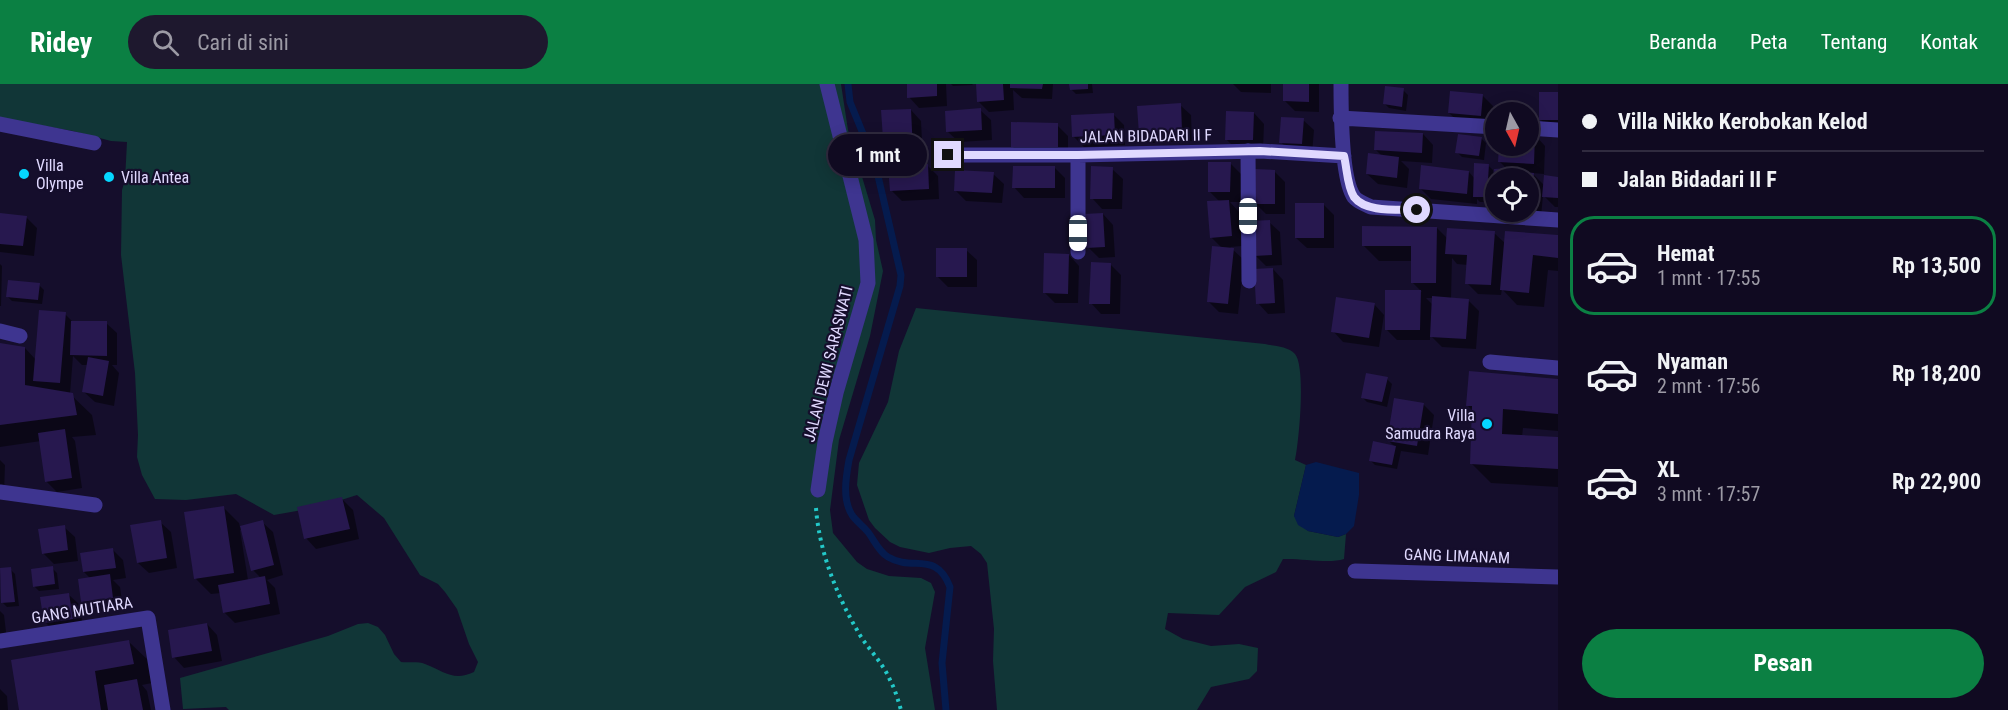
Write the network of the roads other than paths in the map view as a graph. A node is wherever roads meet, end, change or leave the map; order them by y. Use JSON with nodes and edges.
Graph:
{"nodes":[{"id":1,"x":827,"y":84,"type":"edge"},
{"id":2,"x":1341,"y":84,"type":"edge"},
{"id":3,"x":1340,"y":118,"type":"junction"},
{"id":4,"x":0,"y":123,"type":"edge"},
{"id":5,"x":1485,"y":126,"type":"edge"},
{"id":6,"x":1539,"y":129,"type":"edge"},
{"id":7,"x":1558,"y":130,"type":"edge"},
{"id":8,"x":94,"y":143,"type":"dead end"},
{"id":9,"x":1248,"y":151,"type":"junction"},
{"id":10,"x":948,"y":155,"type":"dead end"},
{"id":11,"x":1078,"y":155,"type":"junction"},
{"id":12,"x":1344,"y":156,"type":"junction"},
{"id":13,"x":1558,"y":220,"type":"edge"},
{"id":14,"x":1078,"y":252,"type":"dead end"},
{"id":15,"x":1249,"y":282,"type":"dead end"},
{"id":16,"x":0,"y":331,"type":"edge"},
{"id":17,"x":20,"y":336,"type":"dead end"},
{"id":18,"x":1490,"y":363,"type":"dead end"},
{"id":19,"x":1558,"y":368,"type":"edge"},
{"id":20,"x":818,"y":490,"type":"road end"},
{"id":21,"x":0,"y":492,"type":"edge"},
{"id":22,"x":95,"y":505,"type":"dead end"},
{"id":23,"x":1355,"y":571,"type":"dead end"},
{"id":24,"x":1558,"y":577,"type":"edge"},
{"id":25,"x":0,"y":642,"type":"edge"},
{"id":26,"x":163,"y":710,"type":"edge"}],
"edges":[{"from":1,"to":20,"type":"street","name":"JALAN DEWI SARASWATI"},
{"from":2,"to":3,"type":"street"},
{"from":3,"to":5,"type":"street"},
{"from":3,"to":12,"type":"street"},
{"from":4,"to":8,"type":"street"},
{"from":6,"to":7,"type":"street"},
{"from":9,"to":11,"type":"street","name":"JALAN BIDADARI II F"},
{"from":9,"to":12,"type":"street","name":"JALAN BIDADARI II F"},
{"from":9,"to":15,"type":"street"},
{"from":10,"to":11,"type":"street","name":"JALAN BIDADARI II F"},
{"from":11,"to":14,"type":"street"},
{"from":12,"to":13,"type":"street"},
{"from":16,"to":17,"type":"street"},
{"from":18,"to":19,"type":"street"},
{"from":21,"to":22,"type":"street"},
{"from":23,"to":24,"type":"street","name":"GANG LIMANAM"},
{"from":25,"to":26,"type":"street","name":"GANG MUTIARA"}]}
